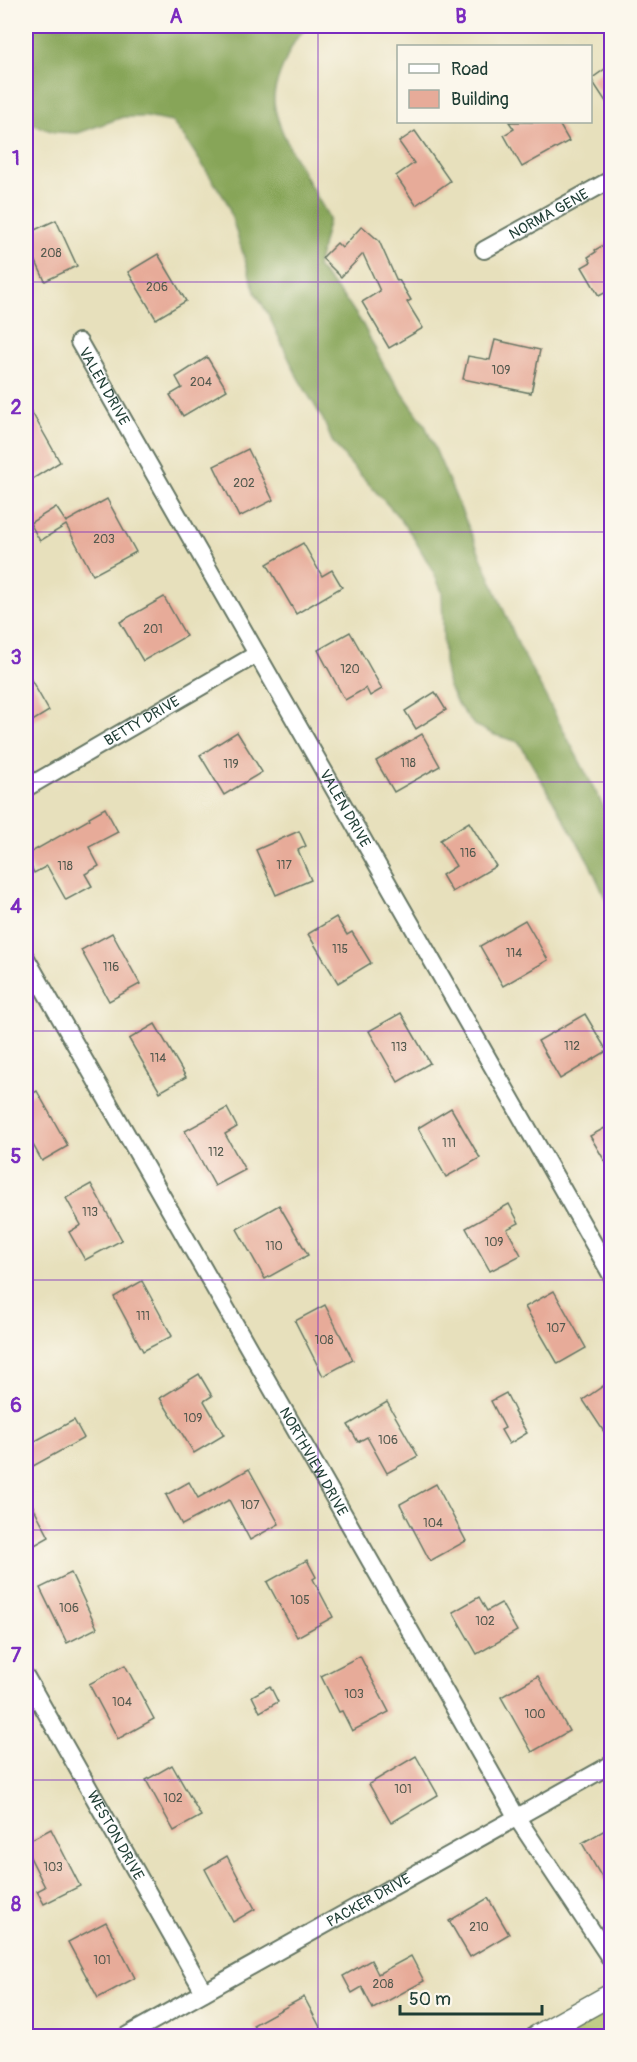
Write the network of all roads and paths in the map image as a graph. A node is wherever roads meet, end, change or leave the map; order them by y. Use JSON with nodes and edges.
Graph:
{"nodes":[{"id":1,"x":612,"y":178,"type":"edge"},
{"id":2,"x":484,"y":250,"type":"dead end"},
{"id":3,"x":79,"y":342,"type":"dead end"},
{"id":4,"x":257,"y":654,"type":"junction"},
{"id":5,"x":26,"y":788,"type":"edge"},
{"id":6,"x":26,"y":958,"type":"edge"},
{"id":7,"x":612,"y":1276,"type":"edge"},
{"id":8,"x":26,"y":1677,"type":"edge"},
{"id":9,"x":612,"y":1764,"type":"edge"},
{"id":10,"x":517,"y":1818,"type":"junction"},
{"id":11,"x":612,"y":1961,"type":"edge"},
{"id":12,"x":204,"y":1992,"type":"junction"},
{"id":13,"x":612,"y":1994,"type":"edge"},
{"id":14,"x":126,"y":2037,"type":"edge"},
{"id":15,"x":537,"y":2037,"type":"edge"}],
"edges":[{"from":1,"to":2,"type":"street","name":"NORMA GENE"},
{"from":3,"to":4,"type":"street","name":"VALEN DRIVE"},
{"from":4,"to":5,"type":"street","name":"BETTY DRIVE"},
{"from":4,"to":7,"type":"street","name":"VALEN DRIVE"},
{"from":6,"to":10,"type":"street","name":"NORTHVIEW DRIVE"},
{"from":8,"to":12,"type":"street","name":"WESTON DRIVE"},
{"from":9,"to":10,"type":"street","name":"PACKER DRIVE"},
{"from":10,"to":11,"type":"street","name":"NORTHVIEW DRIVE"},
{"from":10,"to":12,"type":"street","name":"PACKER DRIVE"},
{"from":12,"to":14,"type":"street","name":"PACKER DRIVE"},
{"from":13,"to":15,"type":"street"}]}
